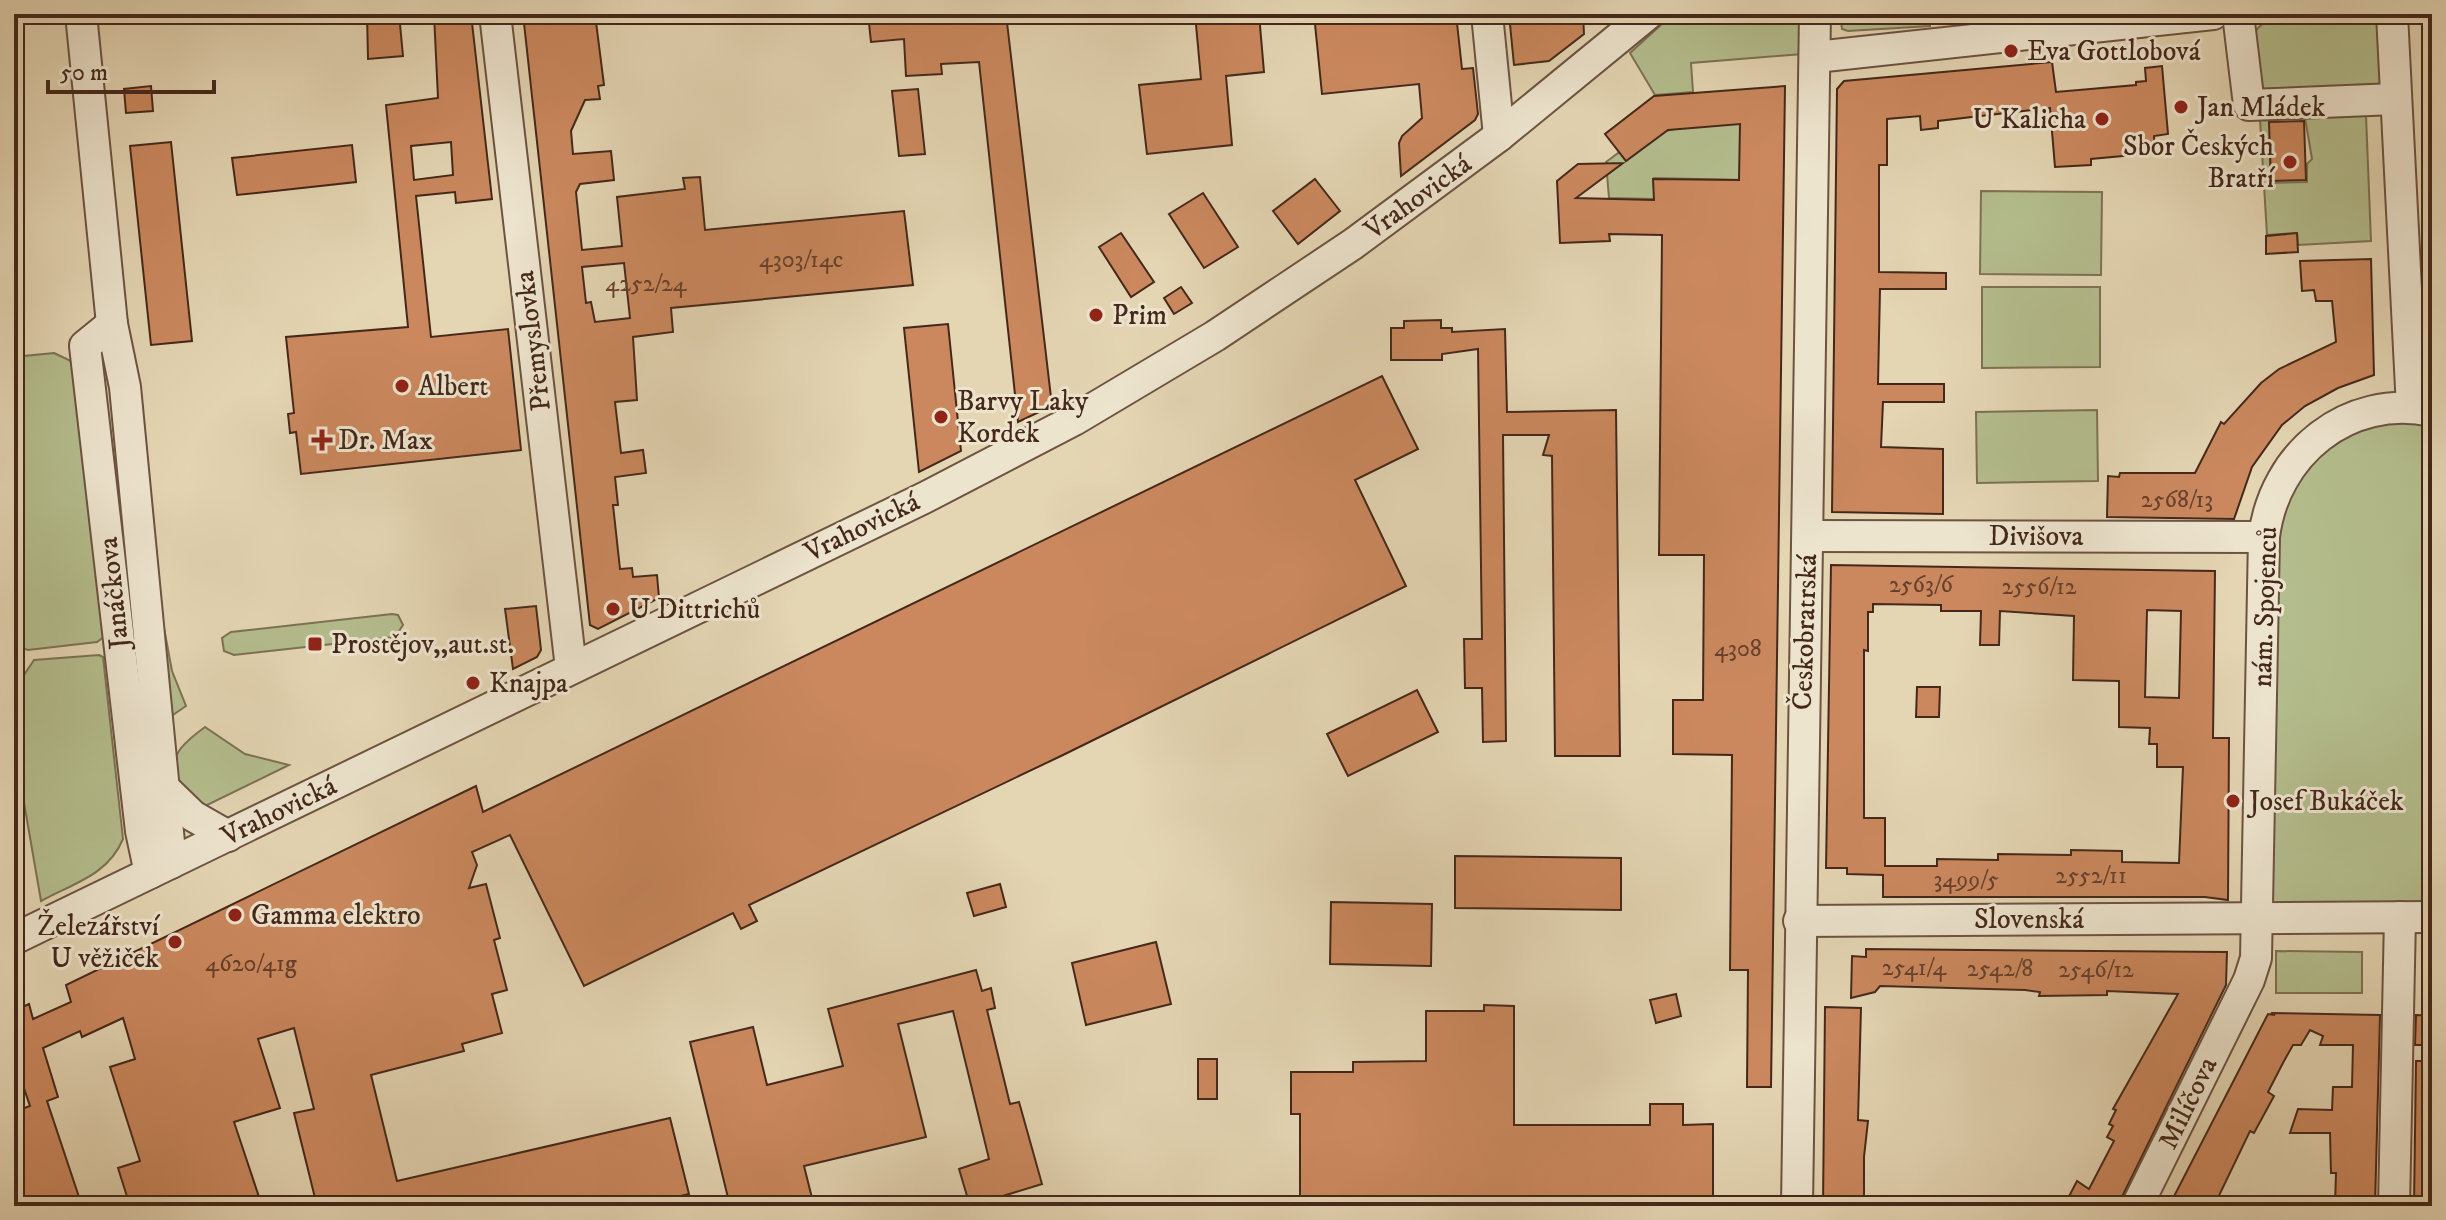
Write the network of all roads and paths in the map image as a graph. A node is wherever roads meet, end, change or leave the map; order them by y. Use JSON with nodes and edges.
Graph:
{"nodes":[{"id":1,"x":81,"y":14,"type":"edge"},
{"id":2,"x":495,"y":14,"type":"edge"},
{"id":3,"x":1487,"y":14,"type":"edge"},
{"id":4,"x":1648,"y":14,"type":"edge"},
{"id":5,"x":1815,"y":14,"type":"edge"},
{"id":6,"x":2213,"y":14,"type":"edge"},
{"id":7,"x":2238,"y":14,"type":"edge"},
{"id":8,"x":2392,"y":14,"type":"edge"},
{"id":9,"x":1940,"y":28,"type":"edge"},
{"id":10,"x":1816,"y":57,"type":"junction"},
{"id":11,"x":2395,"y":99,"type":"junction"},
{"id":12,"x":1499,"y":136,"type":"junction"},
{"id":13,"x":112,"y":324,"type":"junction"},
{"id":14,"x":2422,"y":409,"type":"edge"},
{"id":15,"x":1808,"y":536,"type":"junction"},
{"id":16,"x":2264,"y":537,"type":"junction"},
{"id":17,"x":571,"y":668,"type":"junction"},
{"id":18,"x":163,"y":787,"type":"junction"},
{"id":19,"x":228,"y":836,"type":"junction"},
{"id":20,"x":160,"y":868,"type":"junction"},
{"id":21,"x":2259,"y":915,"type":"junction"},
{"id":22,"x":2400,"y":917,"type":"junction"},
{"id":23,"x":2432,"y":917,"type":"edge"},
{"id":24,"x":1799,"y":921,"type":"junction"},
{"id":25,"x":14,"y":939,"type":"edge"},
{"id":26,"x":2238,"y":1001,"type":"joint"},
{"id":27,"x":1797,"y":1206,"type":"edge"},
{"id":28,"x":2137,"y":1206,"type":"edge"},
{"id":29,"x":2394,"y":1206,"type":"edge"}],
"edges":[{"from":1,"to":13,"type":"street","name":"Janáčkova"},
{"from":2,"to":17,"type":"street","name":"Přemyslovka"},
{"from":3,"to":12,"type":"street"},
{"from":4,"to":12,"type":"street","name":"Vrahovická"},
{"from":5,"to":10,"type":"street","name":"Českobratrská"},
{"from":6,"to":9,"type":"street"},
{"from":7,"to":11,"type":"street"},
{"from":8,"to":11,"type":"street"},
{"from":9,"to":10,"type":"street"},
{"from":10,"to":15,"type":"street","name":"Českobratrská"},
{"from":11,"to":14,"type":"street"},
{"from":12,"to":17,"type":"street","name":"Vrahovická"},
{"from":13,"to":18,"type":"street","name":"Janáčkova"},
{"from":13,"to":20,"type":"street","name":"Janáčkova"},
{"from":14,"to":16,"type":"street","name":"nám. Spojenců"},
{"from":15,"to":16,"type":"street","name":"Divišova"},
{"from":15,"to":24,"type":"street","name":"Českobratrská"},
{"from":16,"to":21,"type":"street","name":"nám. Spojenců"},
{"from":17,"to":19,"type":"street","name":"Vrahovická"},
{"from":18,"to":19,"type":"street"},
{"from":18,"to":20,"type":"street","name":"Janáčkova"},
{"from":19,"to":20,"type":"street","name":"Vrahovická"},
{"from":20,"to":25,"type":"street","name":"Vrahovická"},
{"from":21,"to":22,"type":"street"},
{"from":21,"to":24,"type":"street","name":"Slovenská"},
{"from":21,"to":26,"type":"street","name":"nám. Spojenců"},
{"from":22,"to":23,"type":"street"},
{"from":22,"to":29,"type":"street"},
{"from":24,"to":27,"type":"street","name":"Českobratrská"},
{"from":26,"to":28,"type":"street","name":"Milíčova"}]}
